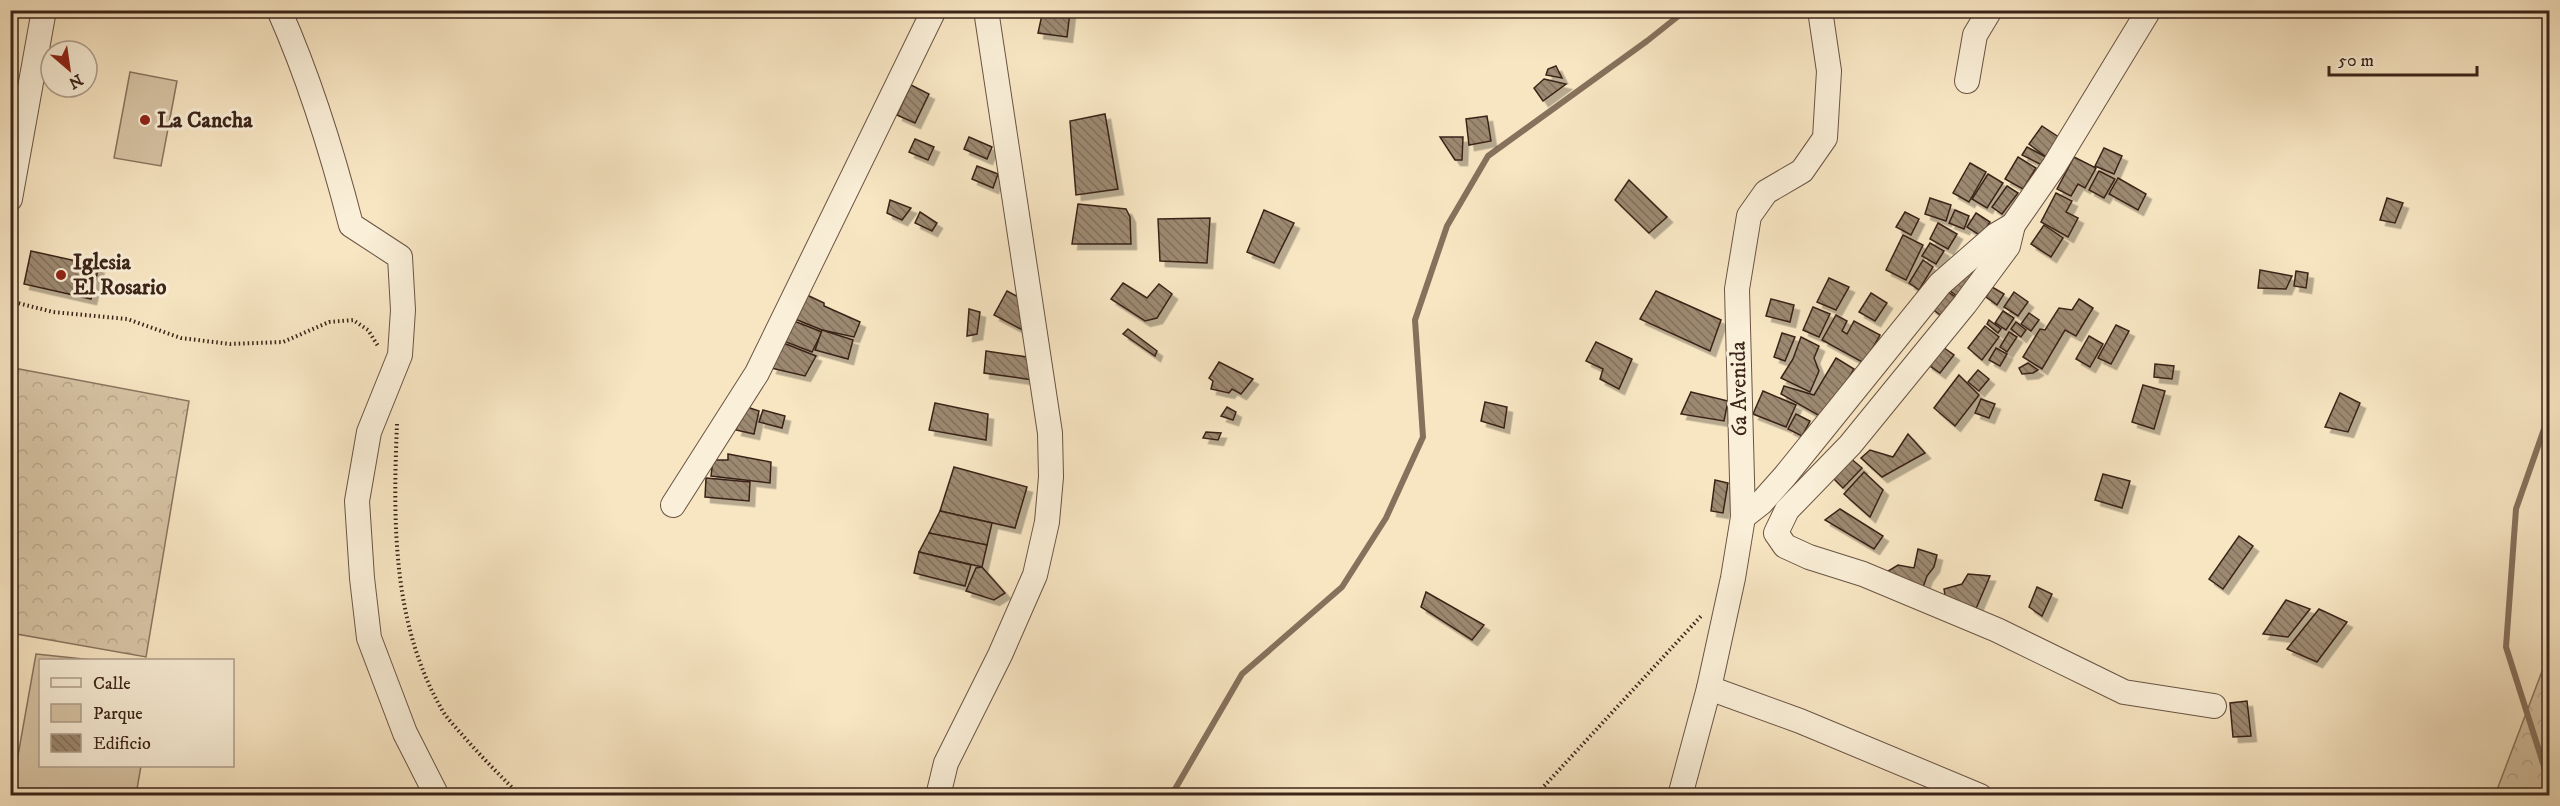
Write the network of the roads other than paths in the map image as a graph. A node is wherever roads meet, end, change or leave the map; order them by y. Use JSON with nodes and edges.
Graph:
{"nodes":[{"id":1,"x":44,"y":10,"type":"edge"},
{"id":2,"x":279,"y":10,"type":"edge"},
{"id":3,"x":934,"y":10,"type":"edge"},
{"id":4,"x":986,"y":10,"type":"edge"},
{"id":5,"x":1820,"y":10,"type":"edge"},
{"id":6,"x":1989,"y":10,"type":"edge"},
{"id":7,"x":2149,"y":10,"type":"edge"},
{"id":8,"x":1966,"y":81,"type":"dead end"},
{"id":9,"x":10,"y":199,"type":"edge"},
{"id":10,"x":2013,"y":225,"type":"junction"},
{"id":11,"x":674,"y":505,"type":"dead end"},
{"id":12,"x":1752,"y":510,"type":"junction"},
{"id":13,"x":1787,"y":510,"type":"junction"},
{"id":14,"x":1709,"y":688,"type":"junction"},
{"id":15,"x":2214,"y":706,"type":"dead end"},
{"id":16,"x":437,"y":795,"type":"edge"},
{"id":17,"x":938,"y":795,"type":"edge"},
{"id":18,"x":1680,"y":795,"type":"edge"},
{"id":19,"x":1980,"y":795,"type":"edge"}],
"edges":[{"from":1,"to":9,"type":"street"},
{"from":2,"to":16,"type":"street"},
{"from":3,"to":11,"type":"street"},
{"from":4,"to":17,"type":"street"},
{"from":5,"to":12,"type":"street","name":"6a Avenida"},
{"from":6,"to":8,"type":"street"},
{"from":7,"to":10,"type":"street"},
{"from":10,"to":12,"type":"street"},
{"from":10,"to":13,"type":"street"},
{"from":12,"to":13,"type":"street"},
{"from":12,"to":14,"type":"street","name":"6a Avenida"},
{"from":13,"to":15,"type":"street"},
{"from":14,"to":18,"type":"street","name":"6a Avenida"},
{"from":14,"to":19,"type":"street"}]}
